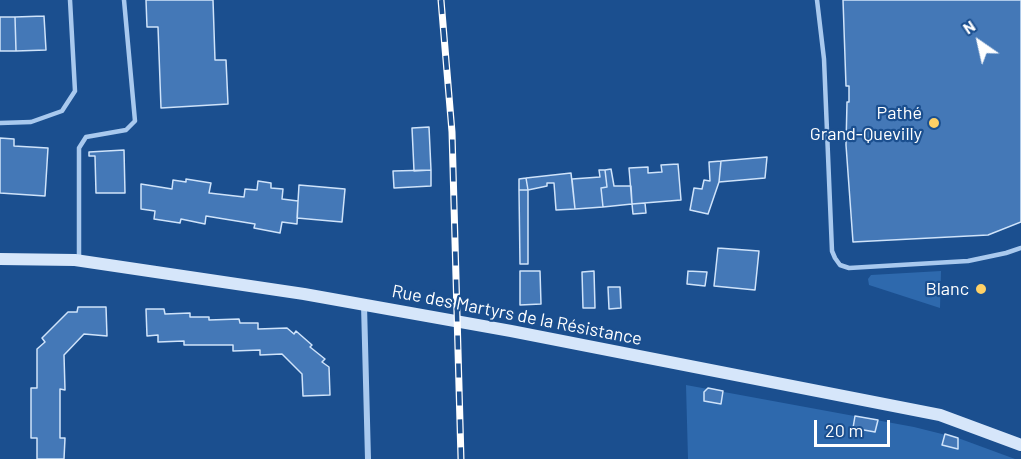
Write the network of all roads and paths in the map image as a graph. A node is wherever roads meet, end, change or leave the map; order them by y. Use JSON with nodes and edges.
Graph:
{"nodes":[{"id":1,"x":70,"y":0,"type":"edge"},
{"id":2,"x":124,"y":0,"type":"edge"},
{"id":3,"x":817,"y":0,"type":"edge"},
{"id":4,"x":0,"y":123,"type":"edge"},
{"id":5,"x":1021,"y":248,"type":"edge"},
{"id":6,"x":0,"y":259,"type":"edge"},
{"id":7,"x":79,"y":261,"type":"junction"},
{"id":8,"x":364,"y":305,"type":"junction"},
{"id":9,"x":1021,"y":445,"type":"edge"},
{"id":10,"x":368,"y":459,"type":"edge"}],
"edges":[{"from":1,"to":4,"type":"lane"},
{"from":2,"to":7,"type":"lane"},
{"from":3,"to":5,"type":"lane"},
{"from":6,"to":7,"type":"street","name":"Rue des Martyrs de la Résistance"},
{"from":7,"to":8,"type":"street","name":"Rue des Martyrs de la Résistance"},
{"from":8,"to":9,"type":"street","name":"Rue des Martyrs de la Résistance"},
{"from":8,"to":10,"type":"street"}]}
